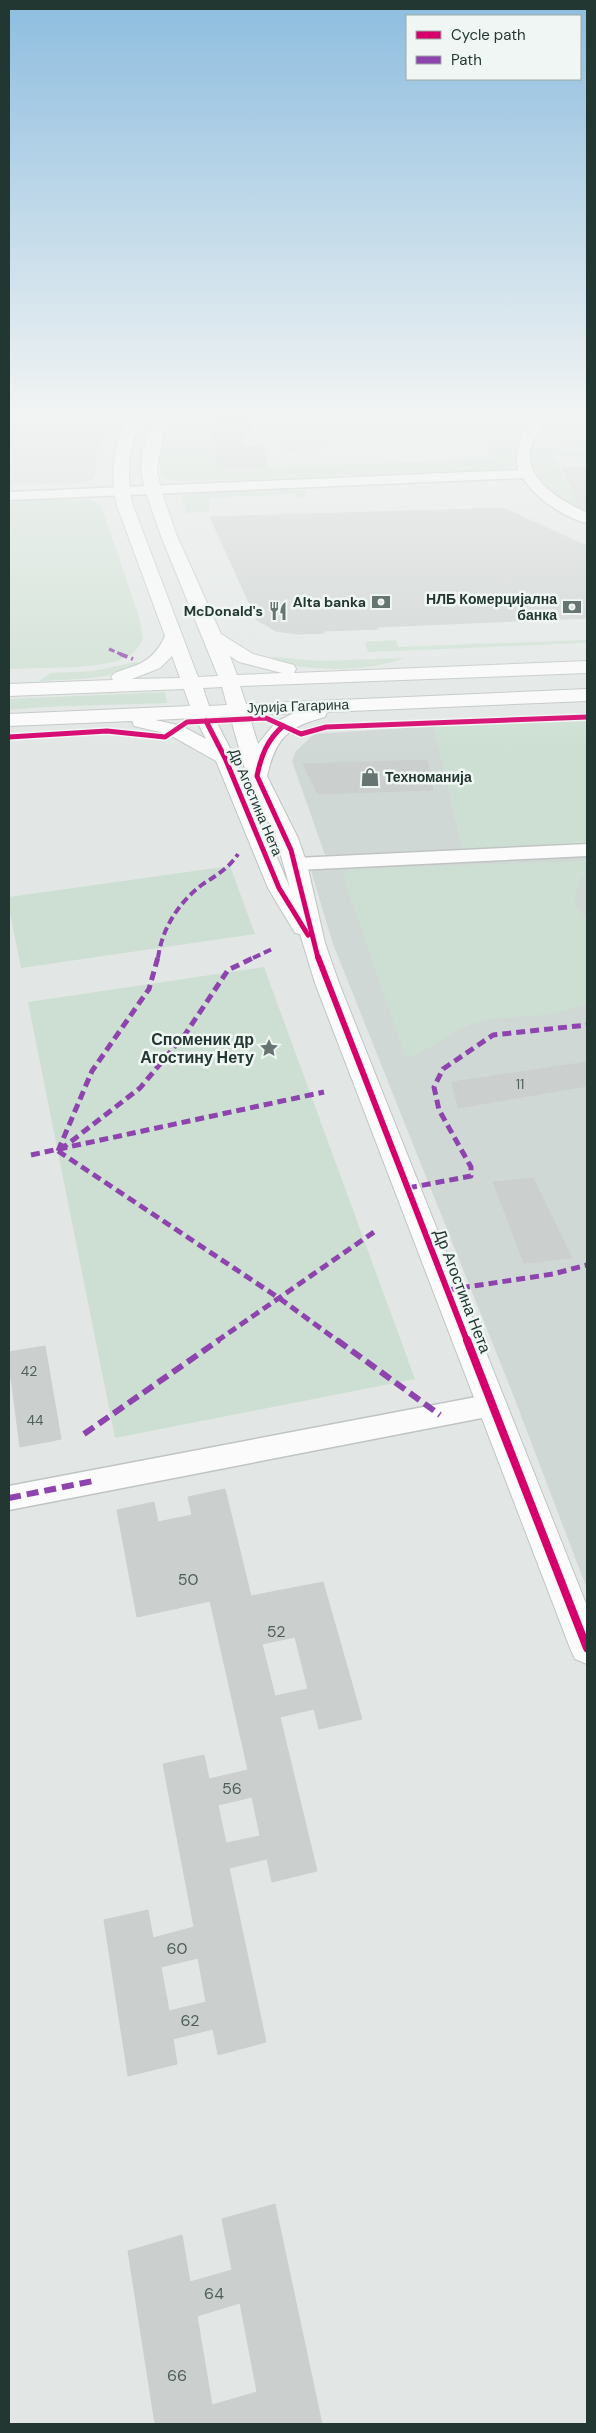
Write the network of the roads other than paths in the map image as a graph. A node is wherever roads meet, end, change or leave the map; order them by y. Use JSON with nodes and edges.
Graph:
{"nodes":[{"id":1,"x":135,"y":528,"type":"edge"},
{"id":2,"x":166,"y":528,"type":"edge"},
{"id":3,"x":175,"y":635,"type":"junction"},
{"id":4,"x":214,"y":638,"type":"junction"},
{"id":5,"x":587,"y":667,"type":"edge"},
{"id":6,"x":356,"y":676,"type":"junction"},
{"id":7,"x":230,"y":680,"type":"junction"},
{"id":8,"x":191,"y":681,"type":"junction"},
{"id":9,"x":71,"y":687,"type":"junction"},
{"id":10,"x":9,"y":690,"type":"edge"},
{"id":11,"x":587,"y":695,"type":"edge"},
{"id":12,"x":364,"y":703,"type":"junction"},
{"id":13,"x":236,"y":708,"type":"junction"},
{"id":14,"x":201,"y":710,"type":"junction"},
{"id":15,"x":75,"y":716,"type":"junction"},
{"id":16,"x":9,"y":720,"type":"edge"},
{"id":17,"x":225,"y":758,"type":"junction"},
{"id":18,"x":257,"y":776,"type":"junction"},
{"id":19,"x":587,"y":850,"type":"edge"},
{"id":20,"x":296,"y":864,"type":"junction"},
{"id":21,"x":313,"y":944,"type":"junction"},
{"id":22,"x":492,"y":1405,"type":"junction"},
{"id":23,"x":9,"y":1498,"type":"edge"},
{"id":24,"x":587,"y":1648,"type":"edge"}],
"edges":[{"from":1,"to":3,"type":"street","name":"Др Агостина Нета"},
{"from":2,"to":4,"type":"street","name":"Др Агостина Нета"},
{"from":3,"to":8,"type":"street","name":"Др Агостина Нета"},
{"from":3,"to":9,"type":"street"},
{"from":4,"to":6,"type":"street"},
{"from":4,"to":7,"type":"street","name":"Др Агостина Нета"},
{"from":5,"to":6,"type":"street","name":"Јурија Гагарина"},
{"from":6,"to":7,"type":"street","name":"Јурија Гагарина"},
{"from":7,"to":8,"type":"street","name":"Јурија Гагарина"},
{"from":7,"to":13,"type":"street","name":"Др Агостина Нета"},
{"from":8,"to":9,"type":"street","name":"Јурија Гагарина"},
{"from":8,"to":14,"type":"street","name":"Др Агостина Нета"},
{"from":9,"to":10,"type":"street","name":"Јурија Гагарина"},
{"from":11,"to":12,"type":"street","name":"Јурија Гагарина"},
{"from":12,"to":13,"type":"street","name":"Јурија Гагарина"},
{"from":12,"to":18,"type":"street"},
{"from":13,"to":14,"type":"street","name":"Јурија Гагарина"},
{"from":13,"to":18,"type":"street","name":"Др Агостина Нета"},
{"from":14,"to":15,"type":"street","name":"Јурија Гагарина"},
{"from":14,"to":17,"type":"street","name":"Др Агостина Нета"},
{"from":15,"to":16,"type":"street","name":"Јурија Гагарина"},
{"from":15,"to":17,"type":"street"},
{"from":17,"to":21,"type":"street","name":"Др Агостина Нета"},
{"from":18,"to":20,"type":"street","name":"Др Агостина Нета"},
{"from":19,"to":20,"type":"street"},
{"from":20,"to":21,"type":"street","name":"Др Агостина Нета"},
{"from":21,"to":22,"type":"street","name":"Др Агостина Нета"},
{"from":22,"to":23,"type":"street"},
{"from":22,"to":24,"type":"street","name":"Др Агостина Нета"}]}
